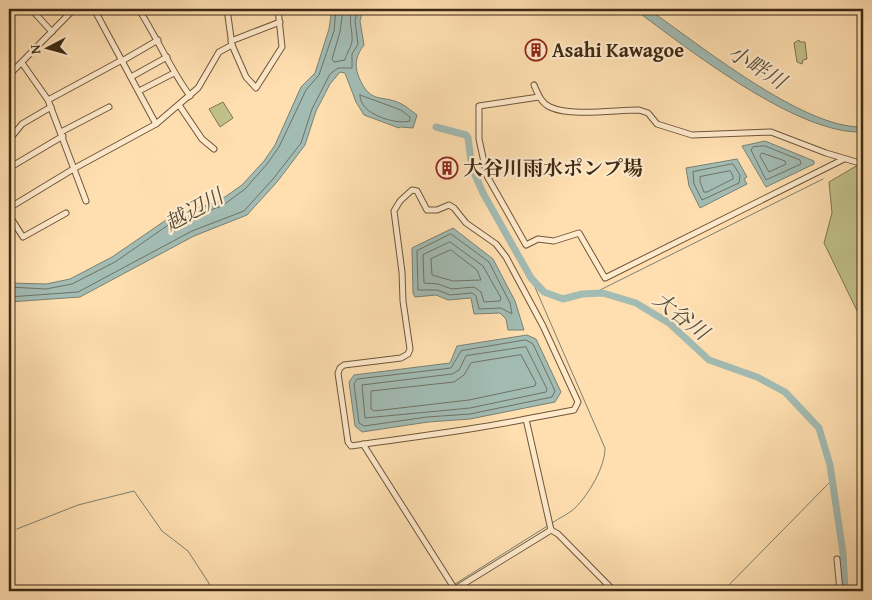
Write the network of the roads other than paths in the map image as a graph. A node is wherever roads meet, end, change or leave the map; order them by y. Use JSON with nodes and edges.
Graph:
{"nodes":[{"id":1,"x":16,"y":9,"type":"edge"},
{"id":2,"x":31,"y":9,"type":"edge"},
{"id":3,"x":74,"y":9,"type":"edge"},
{"id":4,"x":94,"y":9,"type":"edge"},
{"id":5,"x":146,"y":9,"type":"edge"},
{"id":6,"x":228,"y":9,"type":"edge"},
{"id":7,"x":278,"y":9,"type":"edge"},
{"id":8,"x":9,"y":14,"type":"edge"},
{"id":9,"x":280,"y":22,"type":"junction"},
{"id":10,"x":52,"y":32,"type":"junction"},
{"id":11,"x":158,"y":40,"type":"junction"},
{"id":12,"x":232,"y":43,"type":"junction"},
{"id":13,"x":166,"y":57,"type":"junction"},
{"id":14,"x":122,"y":61,"type":"junction"},
{"id":15,"x":22,"y":63,"type":"junction"},
{"id":16,"x":174,"y":73,"type":"junction"},
{"id":17,"x":9,"y":75,"type":"edge"},
{"id":18,"x":130,"y":77,"type":"junction"},
{"id":19,"x":534,"y":85,"type":"dead end"},
{"id":20,"x":139,"y":91,"type":"junction"},
{"id":21,"x":190,"y":96,"type":"junction"},
{"id":22,"x":539,"y":98,"type":"junction"},
{"id":23,"x":48,"y":100,"type":"junction"},
{"id":24,"x":179,"y":105,"type":"junction"},
{"id":25,"x":51,"y":107,"type":"junction"},
{"id":26,"x":109,"y":107,"type":"dead end"},
{"id":27,"x":156,"y":124,"type":"junction"},
{"id":28,"x":62,"y":134,"type":"junction"},
{"id":29,"x":9,"y":140,"type":"edge"},
{"id":30,"x":214,"y":149,"type":"dead end"},
{"id":31,"x":844,"y":159,"type":"junction"},
{"id":32,"x":863,"y":164,"type":"edge"},
{"id":33,"x":9,"y":168,"type":"edge"},
{"id":34,"x":75,"y":168,"type":"junction"},
{"id":35,"x":86,"y":201,"type":"dead end"},
{"id":36,"x":9,"y":208,"type":"edge"},
{"id":37,"x":66,"y":213,"type":"dead end"},
{"id":38,"x":9,"y":215,"type":"edge"},
{"id":39,"x":526,"y":419,"type":"junction"},
{"id":40,"x":363,"y":444,"type":"junction"},
{"id":41,"x":551,"y":530,"type":"junction"},
{"id":42,"x":837,"y":558,"type":"dead end"},
{"id":43,"x":454,"y":591,"type":"edge"},
{"id":44,"x":614,"y":591,"type":"edge"},
{"id":45,"x":840,"y":591,"type":"edge"}],
"edges":[{"from":1,"to":8,"type":"main road"},
{"from":2,"to":10,"type":"street"},
{"from":3,"to":10,"type":"street"},
{"from":4,"to":14,"type":"street"},
{"from":5,"to":11,"type":"street"},
{"from":6,"to":12,"type":"street"},
{"from":7,"to":9,"type":"street"},
{"from":9,"to":12,"type":"street"},
{"from":9,"to":12,"type":"street"},
{"from":10,"to":15,"type":"street"},
{"from":11,"to":13,"type":"street"},
{"from":11,"to":14,"type":"street"},
{"from":12,"to":21,"type":"street"},
{"from":13,"to":16,"type":"street"},
{"from":13,"to":18,"type":"street"},
{"from":14,"to":18,"type":"street"},
{"from":14,"to":23,"type":"street"},
{"from":15,"to":17,"type":"street"},
{"from":15,"to":23,"type":"street"},
{"from":16,"to":20,"type":"street"},
{"from":16,"to":21,"type":"street"},
{"from":18,"to":20,"type":"street"},
{"from":19,"to":22,"type":"street"},
{"from":20,"to":27,"type":"street"},
{"from":21,"to":24,"type":"street"},
{"from":22,"to":31,"type":"street"},
{"from":22,"to":31,"type":"street"},
{"from":23,"to":25,"type":"street"},
{"from":24,"to":27,"type":"street"},
{"from":24,"to":30,"type":"street"},
{"from":25,"to":28,"type":"street"},
{"from":25,"to":29,"type":"street"},
{"from":26,"to":28,"type":"street"},
{"from":27,"to":34,"type":"street"},
{"from":28,"to":33,"type":"street"},
{"from":28,"to":34,"type":"street"},
{"from":31,"to":32,"type":"street"},
{"from":34,"to":35,"type":"street"},
{"from":34,"to":36,"type":"street"},
{"from":37,"to":38,"type":"street"},
{"from":39,"to":40,"type":"street"},
{"from":39,"to":40,"type":"street"},
{"from":39,"to":41,"type":"street"},
{"from":40,"to":43,"type":"street"},
{"from":41,"to":43,"type":"street"},
{"from":41,"to":44,"type":"street"},
{"from":42,"to":45,"type":"street"}]}
